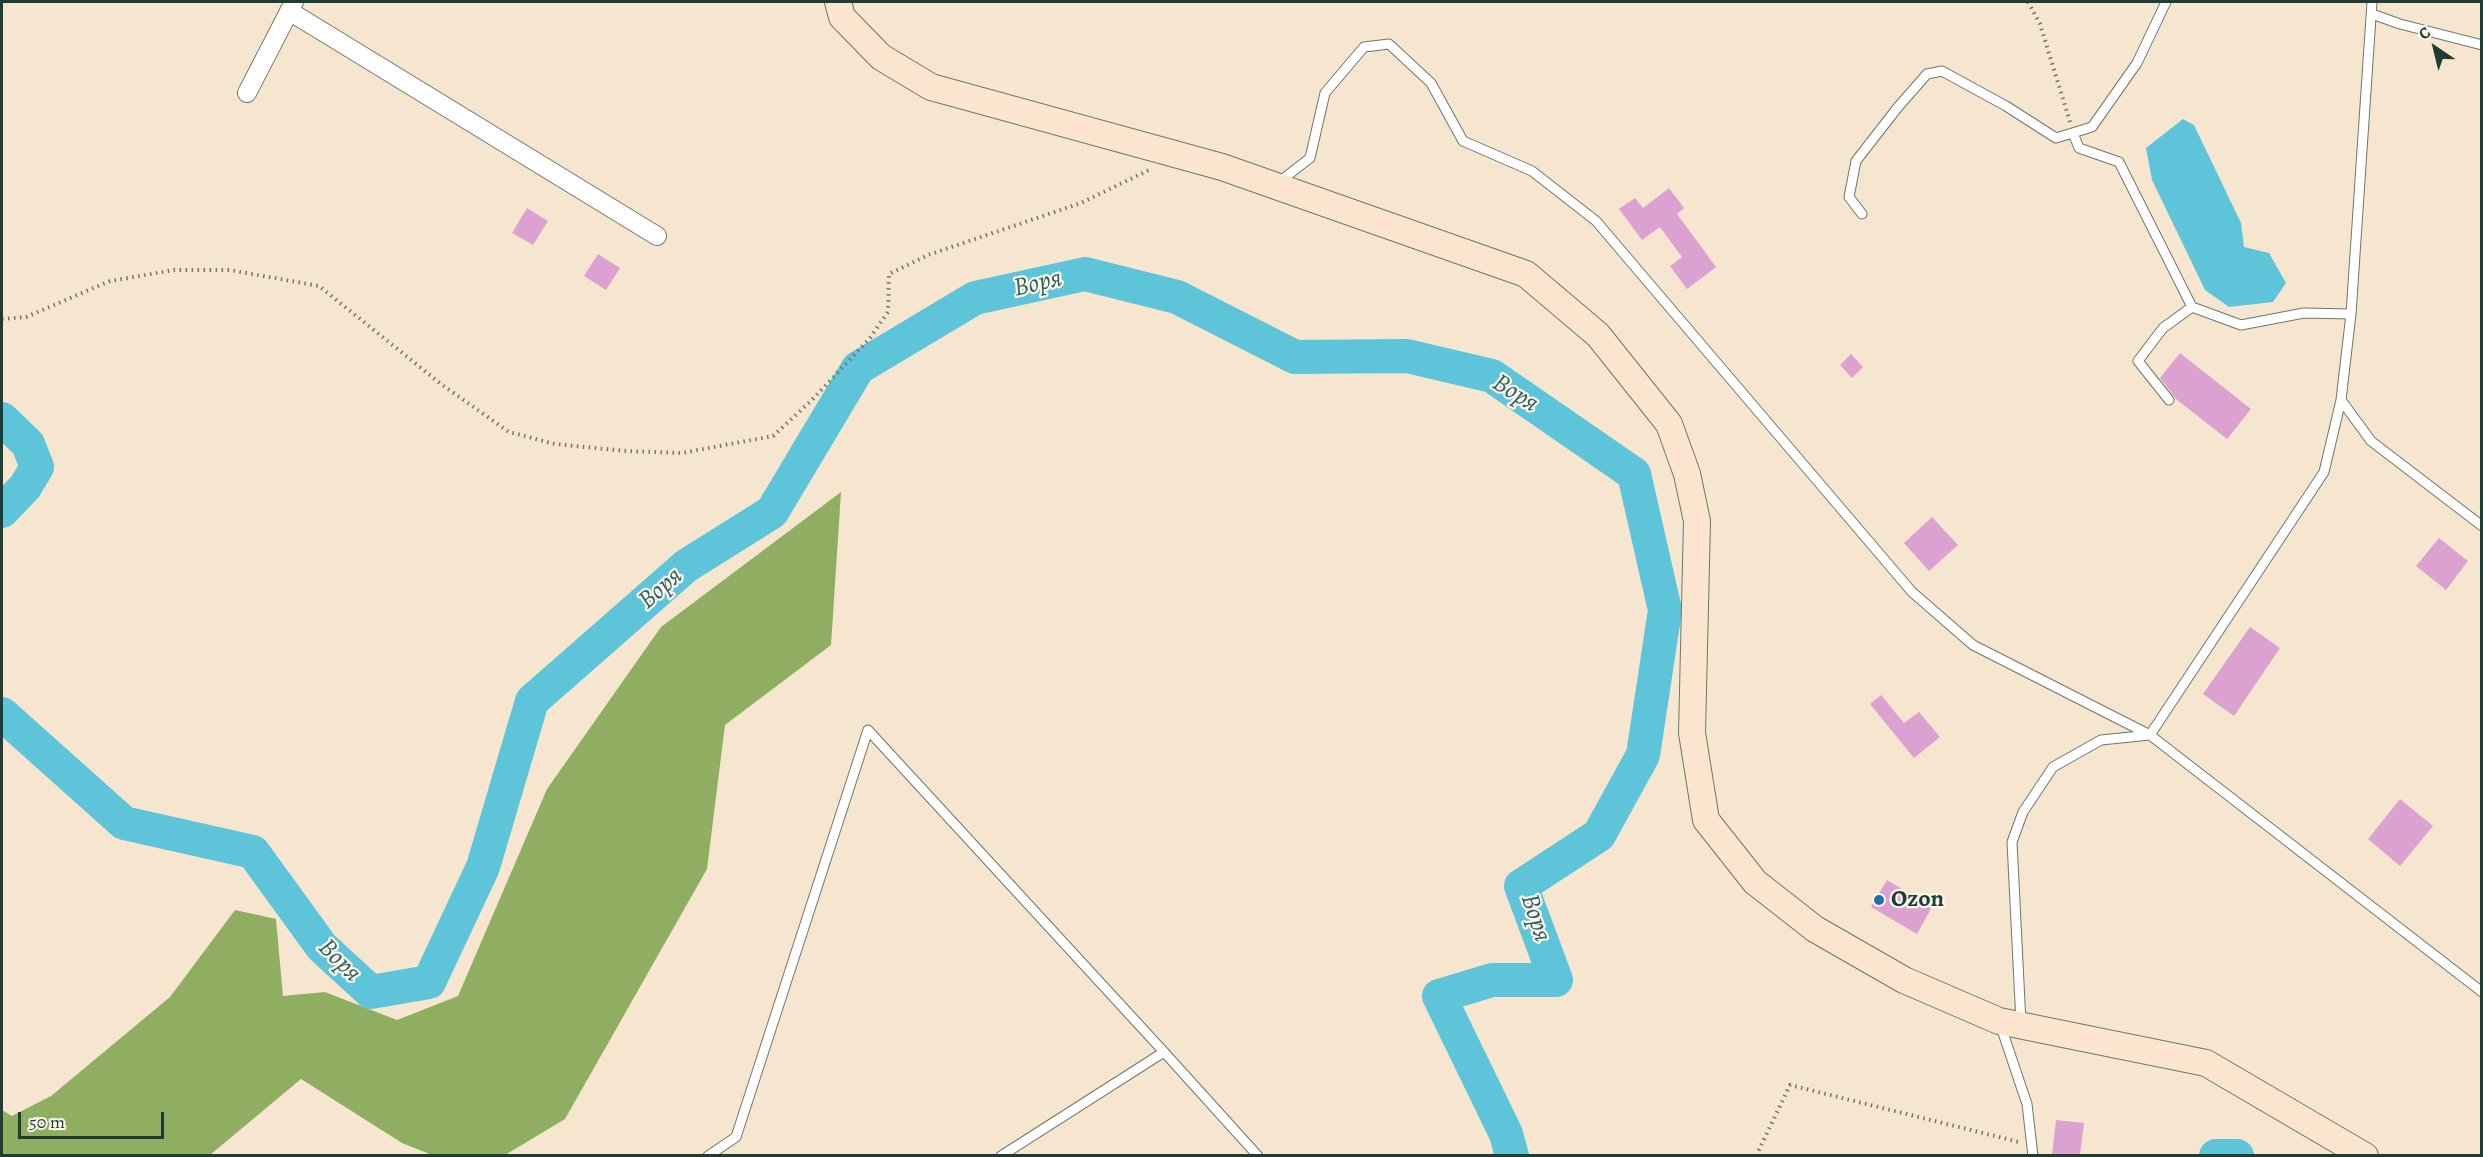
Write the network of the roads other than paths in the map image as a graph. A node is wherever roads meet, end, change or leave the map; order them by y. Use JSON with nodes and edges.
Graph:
{"nodes":[{"id":1,"x":838,"y":2,"type":"edge"},
{"id":2,"x":2166,"y":2,"type":"edge"},
{"id":3,"x":2372,"y":2,"type":"edge"},
{"id":4,"x":292,"y":6,"type":"edge"},
{"id":5,"x":2372,"y":14,"type":"junction"},
{"id":6,"x":2481,"y":45,"type":"edge"},
{"id":7,"x":247,"y":93,"type":"dead end"},
{"id":8,"x":2073,"y":133,"type":"junction"},
{"id":9,"x":1275,"y":185,"type":"junction"},
{"id":10,"x":1862,"y":214,"type":"dead end"},
{"id":11,"x":657,"y":236,"type":"dead end"},
{"id":12,"x":2192,"y":307,"type":"junction"},
{"id":13,"x":2352,"y":314,"type":"junction"},
{"id":14,"x":2169,"y":400,"type":"dead end"},
{"id":15,"x":2341,"y":400,"type":"junction"},
{"id":16,"x":2481,"y":526,"type":"edge"},
{"id":17,"x":2150,"y":735,"type":"junction"},
{"id":18,"x":2481,"y":992,"type":"edge"},
{"id":19,"x":2010,"y":1024,"type":"junction"},
{"id":20,"x":1164,"y":1052,"type":"junction"},
{"id":21,"x":708,"y":1155,"type":"edge"},
{"id":22,"x":1001,"y":1155,"type":"edge"},
{"id":23,"x":1258,"y":1155,"type":"edge"},
{"id":24,"x":2033,"y":1155,"type":"edge"},
{"id":25,"x":2365,"y":1155,"type":"edge"}],
"edges":[{"from":1,"to":9,"type":"street"},
{"from":2,"to":8,"type":"lane"},
{"from":3,"to":5,"type":"lane"},
{"from":4,"to":7,"type":"street"},
{"from":4,"to":11,"type":"street"},
{"from":5,"to":6,"type":"lane"},
{"from":5,"to":13,"type":"lane"},
{"from":8,"to":10,"type":"lane"},
{"from":8,"to":12,"type":"lane"},
{"from":9,"to":17,"type":"lane"},
{"from":9,"to":19,"type":"street"},
{"from":12,"to":13,"type":"lane"},
{"from":12,"to":14,"type":"lane"},
{"from":13,"to":15,"type":"lane"},
{"from":15,"to":16,"type":"lane"},
{"from":15,"to":17,"type":"lane"},
{"from":17,"to":18,"type":"lane"},
{"from":17,"to":19,"type":"lane"},
{"from":19,"to":24,"type":"lane"},
{"from":19,"to":25,"type":"street"},
{"from":20,"to":21,"type":"lane"},
{"from":20,"to":22,"type":"lane"},
{"from":20,"to":23,"type":"lane"}]}
